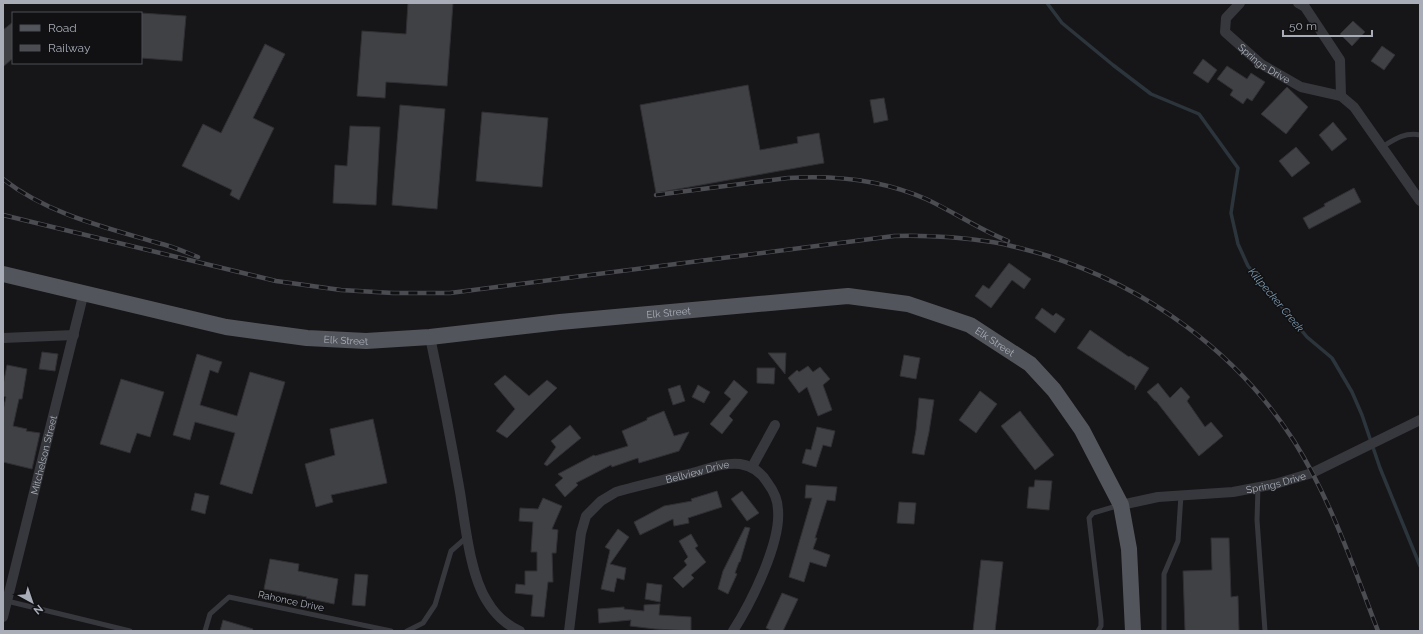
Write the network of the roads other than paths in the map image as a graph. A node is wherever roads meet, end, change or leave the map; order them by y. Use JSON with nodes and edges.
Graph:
{"nodes":[{"id":1,"x":1240,"y":3,"type":"edge"},
{"id":2,"x":1298,"y":3,"type":"edge"},
{"id":3,"x":1341,"y":96,"type":"junction"},
{"id":4,"x":1420,"y":135,"type":"edge"},
{"id":5,"x":1382,"y":148,"type":"junction"},
{"id":6,"x":1420,"y":201,"type":"edge"},
{"id":7,"x":3,"y":274,"type":"edge"},
{"id":8,"x":84,"y":292,"type":"junction"},
{"id":9,"x":74,"y":335,"type":"junction"},
{"id":10,"x":430,"y":337,"type":"junction"},
{"id":11,"x":3,"y":338,"type":"edge"},
{"id":12,"x":1420,"y":420,"type":"edge"},
{"id":13,"x":774,"y":426,"type":"dead end"},
{"id":14,"x":752,"y":467,"type":"junction"},
{"id":15,"x":1258,"y":487,"type":"junction"},
{"id":16,"x":1181,"y":495,"type":"junction"},
{"id":17,"x":1121,"y":505,"type":"junction"},
{"id":18,"x":468,"y":536,"type":"junction"},
{"id":19,"x":7,"y":601,"type":"junction"},
{"id":20,"x":3,"y":617,"type":"edge"},
{"id":21,"x":130,"y":631,"type":"edge"},
{"id":22,"x":205,"y":631,"type":"edge"},
{"id":23,"x":391,"y":631,"type":"edge"},
{"id":24,"x":406,"y":631,"type":"edge"},
{"id":25,"x":520,"y":631,"type":"edge"},
{"id":26,"x":570,"y":631,"type":"edge"},
{"id":27,"x":733,"y":631,"type":"edge"},
{"id":28,"x":1098,"y":631,"type":"edge"},
{"id":29,"x":1133,"y":631,"type":"edge"},
{"id":30,"x":1164,"y":631,"type":"edge"},
{"id":31,"x":1265,"y":631,"type":"edge"}],
"edges":[{"from":1,"to":3,"type":"street","name":"Springs Drive"},
{"from":2,"to":3,"type":"street"},
{"from":3,"to":5,"type":"street","name":"Springs Drive"},
{"from":4,"to":5,"type":"lane"},
{"from":5,"to":6,"type":"street","name":"Springs Drive"},
{"from":7,"to":8,"type":"main road","name":"Elk Street"},
{"from":8,"to":9,"type":"street","name":"Mitchelson Street"},
{"from":8,"to":10,"type":"main road","name":"Elk Street"},
{"from":9,"to":11,"type":"street"},
{"from":9,"to":19,"type":"street","name":"Mitchelson Street"},
{"from":10,"to":17,"type":"main road","name":"Elk Street"},
{"from":10,"to":18,"type":"street"},
{"from":12,"to":15,"type":"street","name":"Springs Drive"},
{"from":13,"to":14,"type":"street"},
{"from":14,"to":26,"type":"street","name":"Bellview Drive"},
{"from":14,"to":27,"type":"street"},
{"from":15,"to":16,"type":"street","name":"Springs Drive"},
{"from":15,"to":31,"type":"lane"},
{"from":16,"to":17,"type":"street","name":"Springs Drive"},
{"from":16,"to":30,"type":"lane"},
{"from":17,"to":28,"type":"lane"},
{"from":17,"to":29,"type":"main road","name":"Elk Street"},
{"from":18,"to":24,"type":"lane"},
{"from":18,"to":25,"type":"street"},
{"from":19,"to":20,"type":"street","name":"Mitchelson Street"},
{"from":19,"to":21,"type":"lane"},
{"from":22,"to":23,"type":"lane","name":"Rahonce Drive"}]}
